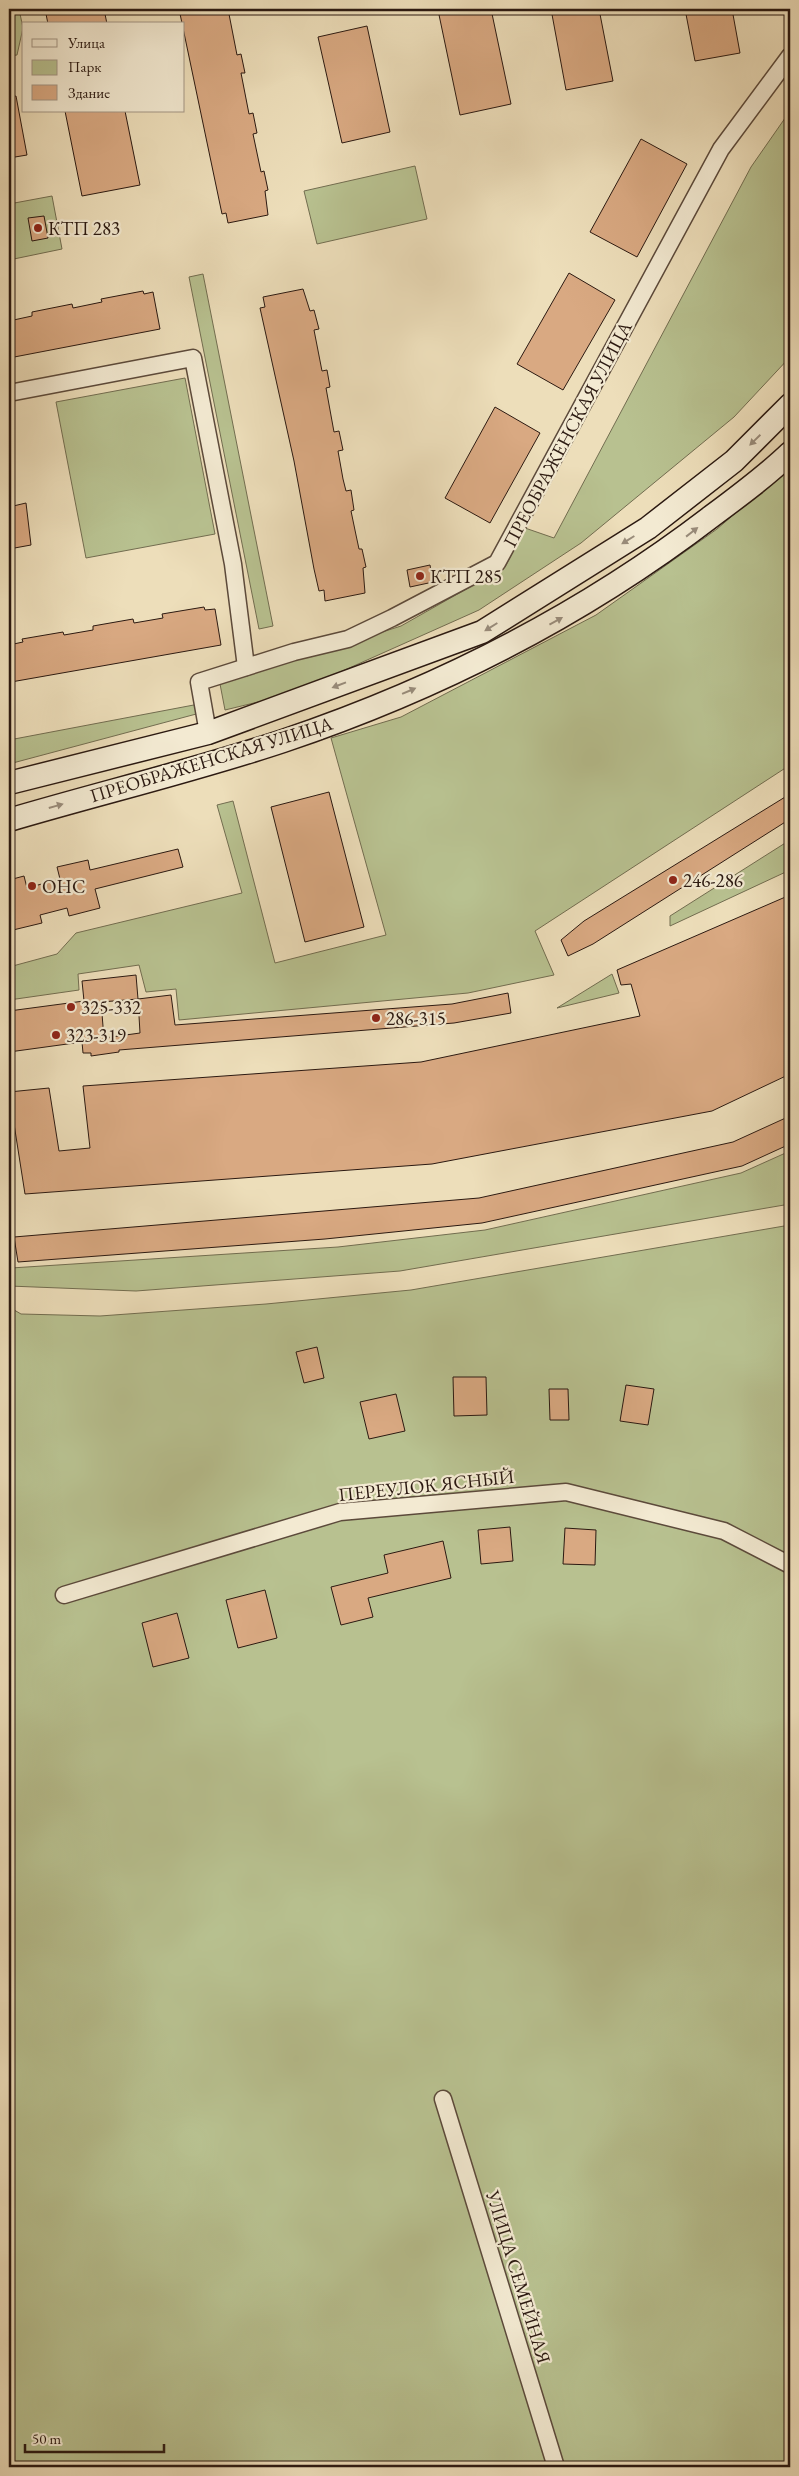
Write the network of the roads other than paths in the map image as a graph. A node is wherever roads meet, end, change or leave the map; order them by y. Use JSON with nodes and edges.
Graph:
{"nodes":[{"id":1,"x":790,"y":56,"type":"edge"},
{"id":2,"x":9,"y":393,"type":"edge"},
{"id":3,"x":790,"y":406,"type":"edge"},
{"id":4,"x":790,"y":453,"type":"edge"},
{"id":5,"x":246,"y":667,"type":"junction"},
{"id":6,"x":208,"y":733,"type":"junction"},
{"id":7,"x":9,"y":783,"type":"edge"},
{"id":8,"x":9,"y":820,"type":"edge"},
{"id":9,"x":790,"y":1565,"type":"edge"},
{"id":10,"x":64,"y":1595,"type":"dead end"},
{"id":11,"x":443,"y":2099,"type":"dead end"},
{"id":12,"x":556,"y":2467,"type":"edge"}],
"edges":[{"from":1,"to":5,"type":"street","name":"ПРЕОБРАЖЕНСКАЯ УЛИЦА"},
{"from":2,"to":5,"type":"street"},
{"from":3,"to":6,"type":"main road","name":"ПРЕОБРАЖЕНСКАЯ УЛИЦА","one_way":true},
{"from":8,"to":4,"type":"main road","name":"ПРЕОБРАЖЕНСКАЯ УЛИЦА","one_way":true},
{"from":5,"to":6,"type":"street","name":"ПРЕОБРАЖЕНСКАЯ УЛИЦА"},
{"from":6,"to":7,"type":"main road","name":"ПРЕОБРАЖЕНСКАЯ УЛИЦА"},
{"from":9,"to":10,"type":"street","name":"ПЕРЕУЛОК ЯСНЫЙ"},
{"from":11,"to":12,"type":"street","name":"УЛИЦА СЕМЕЙНАЯ"}]}
